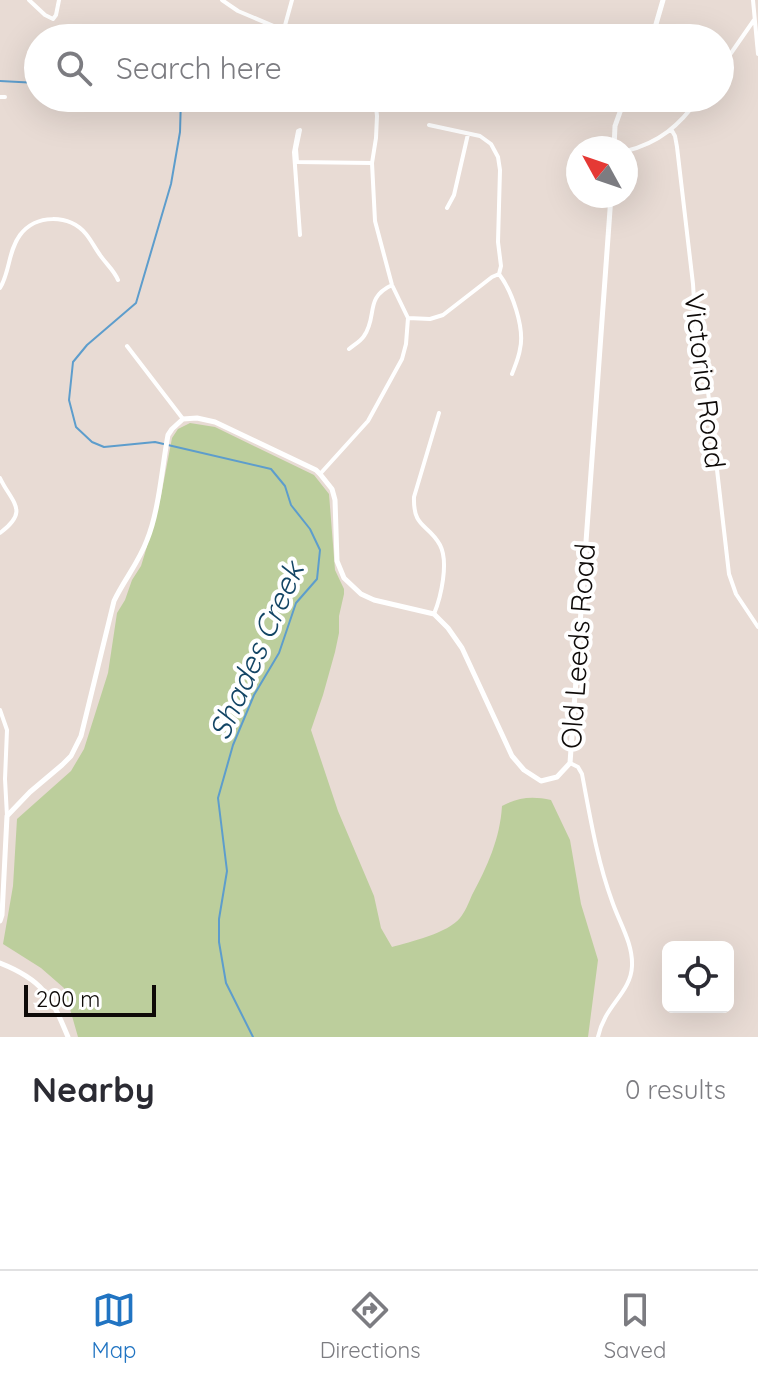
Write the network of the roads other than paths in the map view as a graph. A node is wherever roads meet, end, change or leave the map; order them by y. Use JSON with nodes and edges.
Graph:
{"nodes":[{"id":1,"x":29,"y":0,"type":"edge"},
{"id":2,"x":59,"y":0,"type":"edge"},
{"id":3,"x":222,"y":0,"type":"edge"},
{"id":4,"x":292,"y":0,"type":"edge"},
{"id":5,"x":663,"y":0,"type":"edge"},
{"id":6,"x":753,"y":0,"type":"edge"},
{"id":7,"x":754,"y":20,"type":"junction"},
{"id":8,"x":271,"y":24,"type":"edge"},
{"id":9,"x":285,"y":24,"type":"edge"},
{"id":10,"x":656,"y":24,"type":"edge"},
{"id":11,"x":734,"y":49,"type":"edge"},
{"id":12,"x":758,"y":54,"type":"edge"},
{"id":13,"x":377,"y":112,"type":"edge"},
{"id":14,"x":620,"y":112,"type":"edge"},
{"id":15,"x":688,"y":112,"type":"edge"},
{"id":16,"x":429,"y":125,"type":"dead end"},
{"id":17,"x":671,"y":129,"type":"junction"},
{"id":18,"x":468,"y":134,"type":"junction"},
{"id":19,"x":615,"y":136,"type":"edge"},
{"id":20,"x":638,"y":147,"type":"edge"},
{"id":21,"x":372,"y":163,"type":"junction"},
{"id":22,"x":447,"y":208,"type":"dead end"},
{"id":23,"x":610,"y":208,"type":"edge"},
{"id":24,"x":300,"y":235,"type":"dead end"},
{"id":25,"x":499,"y":274,"type":"junction"},
{"id":26,"x":118,"y":280,"type":"dead end"},
{"id":27,"x":392,"y":285,"type":"junction"},
{"id":28,"x":0,"y":288,"type":"edge"},
{"id":29,"x":408,"y":318,"type":"junction"},
{"id":30,"x":127,"y":346,"type":"dead end"},
{"id":31,"x":349,"y":349,"type":"dead end"},
{"id":32,"x":512,"y":374,"type":"dead end"},
{"id":33,"x":439,"y":413,"type":"dead end"},
{"id":34,"x":183,"y":419,"type":"junction"},
{"id":35,"x":320,"y":474,"type":"junction"},
{"id":36,"x":0,"y":478,"type":"edge"},
{"id":37,"x":0,"y":533,"type":"edge"},
{"id":38,"x":434,"y":614,"type":"junction"},
{"id":39,"x":758,"y":627,"type":"edge"},
{"id":40,"x":0,"y":710,"type":"edge"},
{"id":41,"x":570,"y":763,"type":"junction"},
{"id":42,"x":7,"y":816,"type":"junction"},
{"id":43,"x":0,"y":921,"type":"edge"},
{"id":44,"x":0,"y":963,"type":"edge"},
{"id":45,"x":68,"y":1037,"type":"edge"},
{"id":46,"x":598,"y":1037,"type":"edge"}],
"edges":[{"from":1,"to":2,"type":"street"},
{"from":3,"to":8,"type":"street"},
{"from":4,"to":9,"type":"street"},
{"from":5,"to":10,"type":"main road"},
{"from":6,"to":7,"type":"street"},
{"from":7,"to":11,"type":"street"},
{"from":7,"to":12,"type":"street"},
{"from":13,"to":21,"type":"street"},
{"from":14,"to":19,"type":"main road"},
{"from":15,"to":17,"type":"street"},
{"from":16,"to":18,"type":"street"},
{"from":17,"to":20,"type":"street"},
{"from":17,"to":39,"type":"street","name":"Victoria Road"},
{"from":18,"to":22,"type":"street"},
{"from":18,"to":25,"type":"street"},
{"from":21,"to":24,"type":"street"},
{"from":21,"to":27,"type":"street"},
{"from":23,"to":41,"type":"main road","name":"Old Leeds Road"},
{"from":25,"to":29,"type":"street"},
{"from":25,"to":32,"type":"street"},
{"from":26,"to":28,"type":"street"},
{"from":27,"to":29,"type":"street"},
{"from":27,"to":31,"type":"street"},
{"from":29,"to":35,"type":"street"},
{"from":30,"to":34,"type":"street"},
{"from":33,"to":38,"type":"street"},
{"from":34,"to":35,"type":"main road"},
{"from":34,"to":42,"type":"main road"},
{"from":35,"to":38,"type":"main road"},
{"from":36,"to":37,"type":"street"},
{"from":38,"to":41,"type":"main road","name":"Old Leeds Road"},
{"from":40,"to":42,"type":"street"},
{"from":41,"to":46,"type":"street"},
{"from":42,"to":43,"type":"main road"},
{"from":44,"to":45,"type":"main road"}]}
